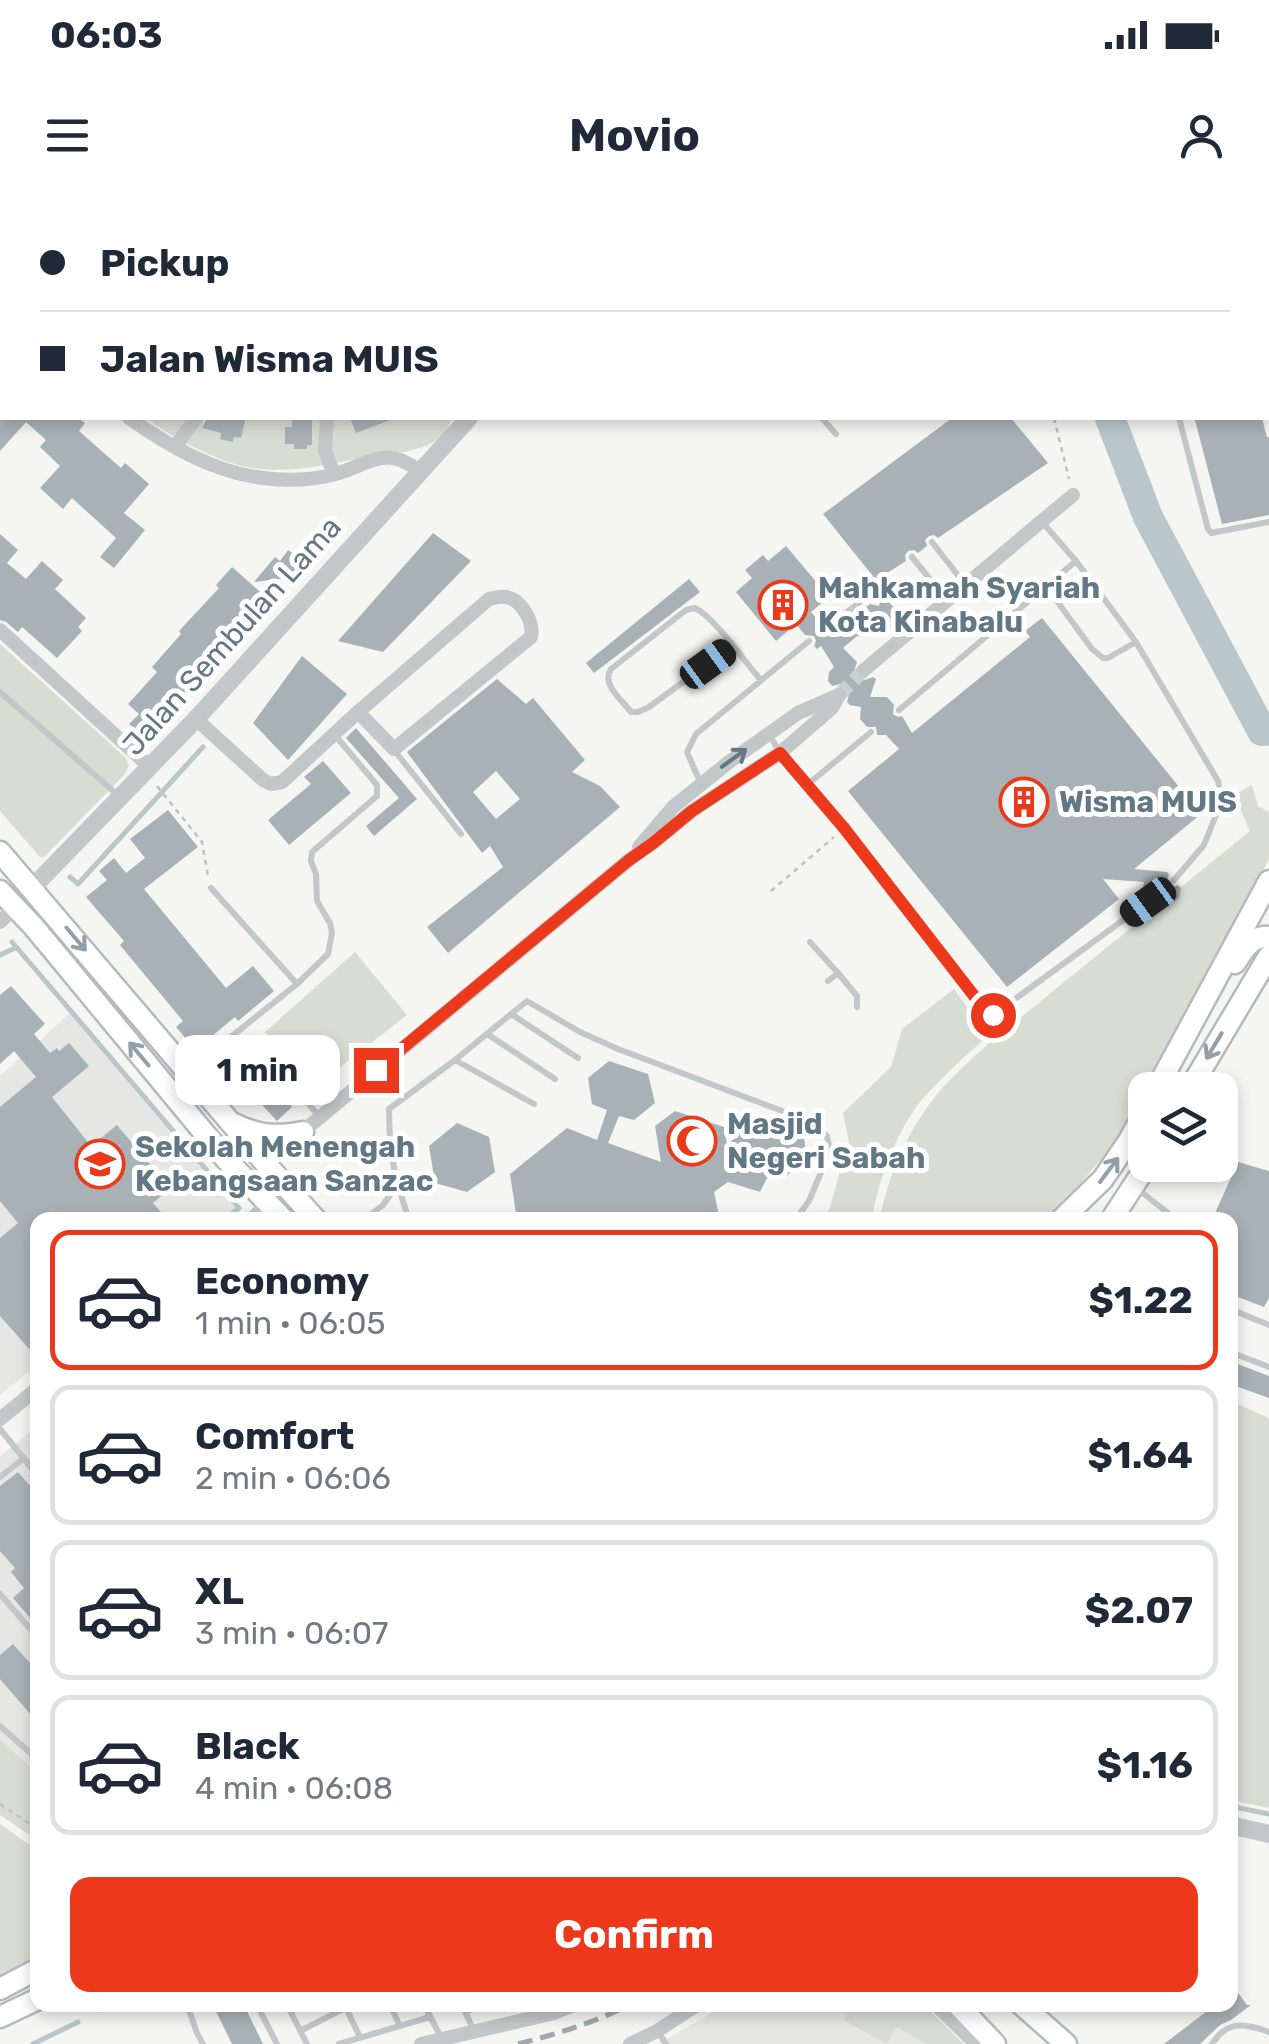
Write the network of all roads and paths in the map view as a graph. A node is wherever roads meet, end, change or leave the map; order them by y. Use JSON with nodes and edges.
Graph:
{"nodes":[{"id":1,"x":132,"y":420,"type":"edge"},
{"id":2,"x":195,"y":420,"type":"edge"},
{"id":3,"x":327,"y":420,"type":"edge"},
{"id":4,"x":467,"y":420,"type":"edge"},
{"id":5,"x":824,"y":420,"type":"edge"},
{"id":6,"x":1054,"y":420,"type":"edge"},
{"id":7,"x":1180,"y":420,"type":"edge"},
{"id":8,"x":836,"y":434,"type":"dead end"},
{"id":9,"x":175,"y":447,"type":"junction"},
{"id":10,"x":418,"y":472,"type":"junction"},
{"id":11,"x":334,"y":474,"type":"junction"},
{"id":12,"x":1073,"y":494,"type":"joint"},
{"id":13,"x":1042,"y":522,"type":"junction"},
{"id":14,"x":1269,"y":522,"type":"edge"},
{"id":15,"x":932,"y":542,"type":"dead end"},
{"id":16,"x":912,"y":558,"type":"dead end"},
{"id":17,"x":1076,"y":561,"type":"junction"},
{"id":18,"x":964,"y":584,"type":"junction"},
{"id":19,"x":1046,"y":586,"type":"junction"},
{"id":20,"x":876,"y":600,"type":"dead end"},
{"id":21,"x":946,"y":600,"type":"junction"},
{"id":22,"x":826,"y":629,"type":"dead end"},
{"id":23,"x":0,"y":630,"type":"edge"},
{"id":24,"x":809,"y":641,"type":"dead end"},
{"id":25,"x":1136,"y":642,"type":"junction"},
{"id":26,"x":732,"y":646,"type":"junction"},
{"id":27,"x":864,"y":670,"type":"tunnel mouth"},
{"id":28,"x":760,"y":679,"type":"junction"},
{"id":29,"x":0,"y":692,"type":"edge"},
{"id":30,"x":899,"y":710,"type":"dead end"},
{"id":31,"x":358,"y":712,"type":"junction"},
{"id":32,"x":196,"y":719,"type":"junction"},
{"id":33,"x":872,"y":732,"type":"dead end"},
{"id":34,"x":334,"y":734,"type":"junction"},
{"id":35,"x":769,"y":734,"type":"junction"},
{"id":36,"x":394,"y":749,"type":"junction"},
{"id":37,"x":780,"y":753,"type":"junction"},
{"id":38,"x":150,"y":767,"type":"junction"},
{"id":39,"x":701,"y":784,"type":"junction"},
{"id":40,"x":807,"y":785,"type":"junction"},
{"id":41,"x":159,"y":788,"type":"dead end"},
{"id":42,"x":121,"y":798,"type":"junction"},
{"id":43,"x":844,"y":828,"type":"junction"},
{"id":44,"x":461,"y":834,"type":"dead end"},
{"id":45,"x":0,"y":852,"type":"edge"},
{"id":46,"x":629,"y":860,"type":"junction"},
{"id":47,"x":1174,"y":880,"type":"dead end"},
{"id":48,"x":1268,"y":884,"type":"edge"},
{"id":49,"x":32,"y":888,"type":"junction"},
{"id":50,"x":210,"y":888,"type":"joint"},
{"id":51,"x":0,"y":889,"type":"edge"},
{"id":52,"x":771,"y":891,"type":"dead end"},
{"id":53,"x":1148,"y":902,"type":"dead end"},
{"id":54,"x":8,"y":914,"type":"edge"},
{"id":55,"x":34,"y":927,"type":"junction"},
{"id":56,"x":810,"y":942,"type":"dead end"},
{"id":57,"x":1266,"y":952,"type":"edge"},
{"id":58,"x":838,"y":974,"type":"junction"},
{"id":59,"x":828,"y":981,"type":"dead end"},
{"id":60,"x":298,"y":984,"type":"junction"},
{"id":61,"x":85,"y":990,"type":"junction"},
{"id":62,"x":120,"y":991,"type":"junction"},
{"id":63,"x":1269,"y":993,"type":"edge"},
{"id":64,"x":1241,"y":1004,"type":"junction"},
{"id":65,"x":857,"y":1007,"type":"dead end"},
{"id":66,"x":511,"y":1014,"type":"junction"},
{"id":67,"x":487,"y":1034,"type":"junction"},
{"id":68,"x":257,"y":1043,"type":"dead end"},
{"id":69,"x":1179,"y":1048,"type":"junction"},
{"id":70,"x":578,"y":1058,"type":"dead end"},
{"id":71,"x":456,"y":1060,"type":"junction"},
{"id":72,"x":1166,"y":1072,"type":"edge"},
{"id":73,"x":1199,"y":1072,"type":"edge"},
{"id":74,"x":194,"y":1079,"type":"junction"},
{"id":75,"x":555,"y":1079,"type":"dead end"},
{"id":76,"x":534,"y":1104,"type":"dead end"},
{"id":77,"x":320,"y":1117,"type":"junction"},
{"id":78,"x":194,"y":1119,"type":"junction"},
{"id":79,"x":228,"y":1121,"type":"junction"},
{"id":80,"x":302,"y":1132,"type":"junction"},
{"id":81,"x":1128,"y":1139,"type":"edge"},
{"id":82,"x":226,"y":1158,"type":"junction"},
{"id":83,"x":264,"y":1163,"type":"junction"},
{"id":84,"x":1136,"y":1182,"type":"edge"},
{"id":85,"x":397,"y":1184,"type":"junction"},
{"id":86,"x":1134,"y":1186,"type":"junction"},
{"id":87,"x":267,"y":1204,"type":"junction"},
{"id":88,"x":259,"y":1212,"type":"edge"},
{"id":89,"x":276,"y":1212,"type":"edge"},
{"id":90,"x":286,"y":1212,"type":"edge"},
{"id":91,"x":309,"y":1212,"type":"edge"},
{"id":92,"x":374,"y":1212,"type":"edge"},
{"id":93,"x":407,"y":1212,"type":"edge"},
{"id":94,"x":801,"y":1212,"type":"edge"},
{"id":95,"x":1069,"y":1212,"type":"edge"},
{"id":96,"x":1118,"y":1212,"type":"edge"},
{"id":97,"x":1167,"y":1212,"type":"edge"},
{"id":98,"x":1238,"y":1312,"type":"edge"},
{"id":99,"x":1269,"y":1325,"type":"edge"},
{"id":100,"x":1238,"y":1355,"type":"edge"},
{"id":101,"x":1269,"y":1367,"type":"edge"},
{"id":102,"x":30,"y":1395,"type":"edge"},
{"id":103,"x":0,"y":1419,"type":"edge"},
{"id":104,"x":0,"y":1428,"type":"edge"},
{"id":105,"x":23,"y":1459,"type":"junction"},
{"id":106,"x":30,"y":1467,"type":"edge"},
{"id":107,"x":0,"y":1477,"type":"edge"},
{"id":108,"x":0,"y":1594,"type":"edge"},
{"id":109,"x":30,"y":1629,"type":"edge"},
{"id":110,"x":0,"y":1726,"type":"edge"},
{"id":111,"x":30,"y":1753,"type":"edge"},
{"id":112,"x":0,"y":1804,"type":"edge"},
{"id":113,"x":30,"y":1825,"type":"edge"},
{"id":114,"x":1238,"y":1827,"type":"edge"},
{"id":115,"x":1269,"y":1834,"type":"edge"},
{"id":116,"x":30,"y":1973,"type":"edge"},
{"id":117,"x":0,"y":1988,"type":"edge"},
{"id":118,"x":30,"y":2002,"type":"edge"},
{"id":119,"x":190,"y":2012,"type":"edge"},
{"id":120,"x":261,"y":2012,"type":"edge"},
{"id":121,"x":290,"y":2012,"type":"edge"},
{"id":122,"x":336,"y":2012,"type":"edge"},
{"id":123,"x":350,"y":2012,"type":"edge"},
{"id":124,"x":393,"y":2012,"type":"edge"},
{"id":125,"x":428,"y":2012,"type":"edge"},
{"id":126,"x":465,"y":2012,"type":"edge"},
{"id":127,"x":556,"y":2012,"type":"edge"},
{"id":128,"x":690,"y":2012,"type":"edge"},
{"id":129,"x":943,"y":2012,"type":"edge"},
{"id":130,"x":965,"y":2012,"type":"edge"},
{"id":131,"x":1030,"y":2012,"type":"edge"},
{"id":132,"x":430,"y":2017,"type":"junction"},
{"id":133,"x":0,"y":2018,"type":"edge"},
{"id":134,"x":400,"y":2026,"type":"junction"},
{"id":135,"x":300,"y":2031,"type":"junction"},
{"id":136,"x":474,"y":2031,"type":"junction"},
{"id":137,"x":1269,"y":2032,"type":"edge"},
{"id":138,"x":360,"y":2037,"type":"junction"},
{"id":139,"x":662,"y":2037,"type":"edge"},
{"id":140,"x":443,"y":2041,"type":"edge"},
{"id":141,"x":203,"y":2044,"type":"edge"},
{"id":142,"x":277,"y":2044,"type":"edge"},
{"id":143,"x":307,"y":2044,"type":"edge"},
{"id":144,"x":339,"y":2044,"type":"edge"},
{"id":145,"x":421,"y":2044,"type":"edge"},
{"id":146,"x":630,"y":2044,"type":"edge"},
{"id":147,"x":976,"y":2044,"type":"edge"},
{"id":148,"x":995,"y":2044,"type":"edge"},
{"id":149,"x":1066,"y":2044,"type":"edge"},
{"id":150,"x":1212,"y":2044,"type":"edge"}],
"edges":[{"from":1,"to":9,"type":"street"},
{"from":2,"to":9,"type":"street"},
{"from":3,"to":11,"type":"street"},
{"from":4,"to":10,"type":"street","name":"Jalan Sembulan Lama"},
{"from":5,"to":8,"type":"lane"},
{"from":6,"to":12,"type":"path"},
{"from":7,"to":14,"type":"lane"},
{"from":9,"to":11,"type":"street"},
{"from":10,"to":11,"type":"street"},
{"from":10,"to":32,"type":"street","name":"Jalan Sembulan Lama"},
{"from":12,"to":13,"type":"street"},
{"from":13,"to":17,"type":"lane"},
{"from":13,"to":18,"type":"street"},
{"from":15,"to":18,"type":"lane"},
{"from":16,"to":21,"type":"lane"},
{"from":17,"to":19,"type":"lane"},
{"from":17,"to":25,"type":"lane"},
{"from":18,"to":21,"type":"street"},
{"from":19,"to":25,"type":"lane"},
{"from":19,"to":30,"type":"lane"},
{"from":20,"to":22,"type":"lane"},
{"from":21,"to":27,"type":"street"},
{"from":23,"to":38,"type":"street"},
{"from":24,"to":28,"type":"lane"},
{"from":25,"to":47,"type":"lane"},
{"from":26,"to":26,"type":"lane"},
{"from":26,"to":28,"type":"lane"},
{"from":28,"to":39,"type":"lane"},
{"from":29,"to":42,"type":"lane"},
{"from":31,"to":34,"type":"street"},
{"from":31,"to":36,"type":"street"},
{"from":31,"to":36,"type":"street"},
{"from":32,"to":34,"type":"street"},
{"from":32,"to":38,"type":"street","name":"Jalan Sembulan Lama"},
{"from":33,"to":40,"type":"lane"},
{"from":34,"to":60,"type":"lane"},
{"from":35,"to":37,"type":"lane"},
{"from":35,"to":37,"type":"street"},
{"from":39,"to":35,"type":"street","one_way":true},
{"from":36,"to":44,"type":"lane"},
{"from":37,"to":40,"type":"lane"},
{"from":37,"to":46,"type":"street"},
{"from":38,"to":42,"type":"street","name":"Jalan Sembulan Lama"},
{"from":39,"to":46,"type":"street"},
{"from":40,"to":43,"type":"lane"},
{"from":41,"to":50,"type":"path"},
{"from":42,"to":49,"type":"street","name":"Jalan Sembulan Lama"},
{"from":43,"to":52,"type":"path"},
{"from":43,"to":53,"type":"lane"},
{"from":45,"to":49,"type":"main road"},
{"from":46,"to":77,"type":"street"},
{"from":48,"to":57,"type":"main road"},
{"from":48,"to":69,"type":"main road"},
{"from":49,"to":51,"type":"main road"},
{"from":49,"to":55,"type":"main road"},
{"from":49,"to":62,"type":"main road","one_way":true},
{"from":50,"to":60,"type":"lane"},
{"from":51,"to":54,"type":"main road"},
{"from":54,"to":55,"type":"main road"},
{"from":55,"to":61,"type":"main road"},
{"from":56,"to":58,"type":"lane"},
{"from":57,"to":64,"type":"main road"},
{"from":57,"to":69,"type":"main road"},
{"from":58,"to":59,"type":"lane"},
{"from":58,"to":65,"type":"lane"},
{"from":60,"to":74,"type":"lane"},
{"from":61,"to":62,"type":"lane"},
{"from":78,"to":61,"type":"main road","one_way":true},
{"from":62,"to":74,"type":"main road"},
{"from":63,"to":64,"type":"main road"},
{"from":64,"to":73,"type":"main road","one_way":true},
{"from":66,"to":67,"type":"lane"},
{"from":66,"to":70,"type":"lane"},
{"from":66,"to":94,"type":"lane"},
{"from":67,"to":71,"type":"lane"},
{"from":67,"to":75,"type":"lane"},
{"from":68,"to":77,"type":"lane"},
{"from":69,"to":72,"type":"main road"},
{"from":71,"to":76,"type":"lane"},
{"from":71,"to":85,"type":"lane"},
{"from":74,"to":78,"type":"main road"},
{"from":74,"to":79,"type":"main road"},
{"from":77,"to":80,"type":"street"},
{"from":78,"to":82,"type":"main road"},
{"from":79,"to":80,"type":"main road"},
{"from":79,"to":83,"type":"main road"},
{"from":80,"to":83,"type":"street"},
{"from":95,"to":81,"type":"main road","one_way":true},
{"from":82,"to":83,"type":"main road"},
{"from":82,"to":87,"type":"main road"},
{"from":83,"to":90,"type":"main road"},
{"from":83,"to":91,"type":"main road"},
{"from":84,"to":86,"type":"main road"},
{"from":85,"to":92,"type":"lane"},
{"from":85,"to":93,"type":"lane"},
{"from":86,"to":96,"type":"main road"},
{"from":86,"to":97,"type":"lane"},
{"from":87,"to":88,"type":"street"},
{"from":87,"to":89,"type":"main road"},
{"from":98,"to":99,"type":"lane"},
{"from":100,"to":101,"type":"lane"},
{"from":102,"to":103,"type":"street"},
{"from":104,"to":105,"type":"lane"},
{"from":105,"to":106,"type":"lane"},
{"from":105,"to":107,"type":"lane"},
{"from":108,"to":109,"type":"lane"},
{"from":110,"to":111,"type":"lane"},
{"from":112,"to":113,"type":"path"},
{"from":114,"to":115,"type":"street"},
{"from":116,"to":117,"type":"main road"},
{"from":118,"to":133,"type":"main road"},
{"from":119,"to":141,"type":"lane"},
{"from":120,"to":142,"type":"lane"},
{"from":121,"to":135,"type":"lane"},
{"from":122,"to":135,"type":"lane"},
{"from":123,"to":138,"type":"lane"},
{"from":124,"to":134,"type":"lane"},
{"from":125,"to":132,"type":"lane"},
{"from":126,"to":136,"type":"lane"},
{"from":127,"to":136,"type":"street"},
{"from":128,"to":139,"type":"street"},
{"from":129,"to":147,"type":"street"},
{"from":130,"to":148,"type":"main road"},
{"from":131,"to":149,"type":"main road"},
{"from":132,"to":134,"type":"lane"},
{"from":132,"to":140,"type":"lane"},
{"from":134,"to":138,"type":"lane"},
{"from":135,"to":143,"type":"lane"},
{"from":136,"to":140,"type":"street"},
{"from":137,"to":150,"type":"lane"},
{"from":138,"to":144,"type":"lane"},
{"from":139,"to":146,"type":"street"},
{"from":140,"to":145,"type":"street"}]}
